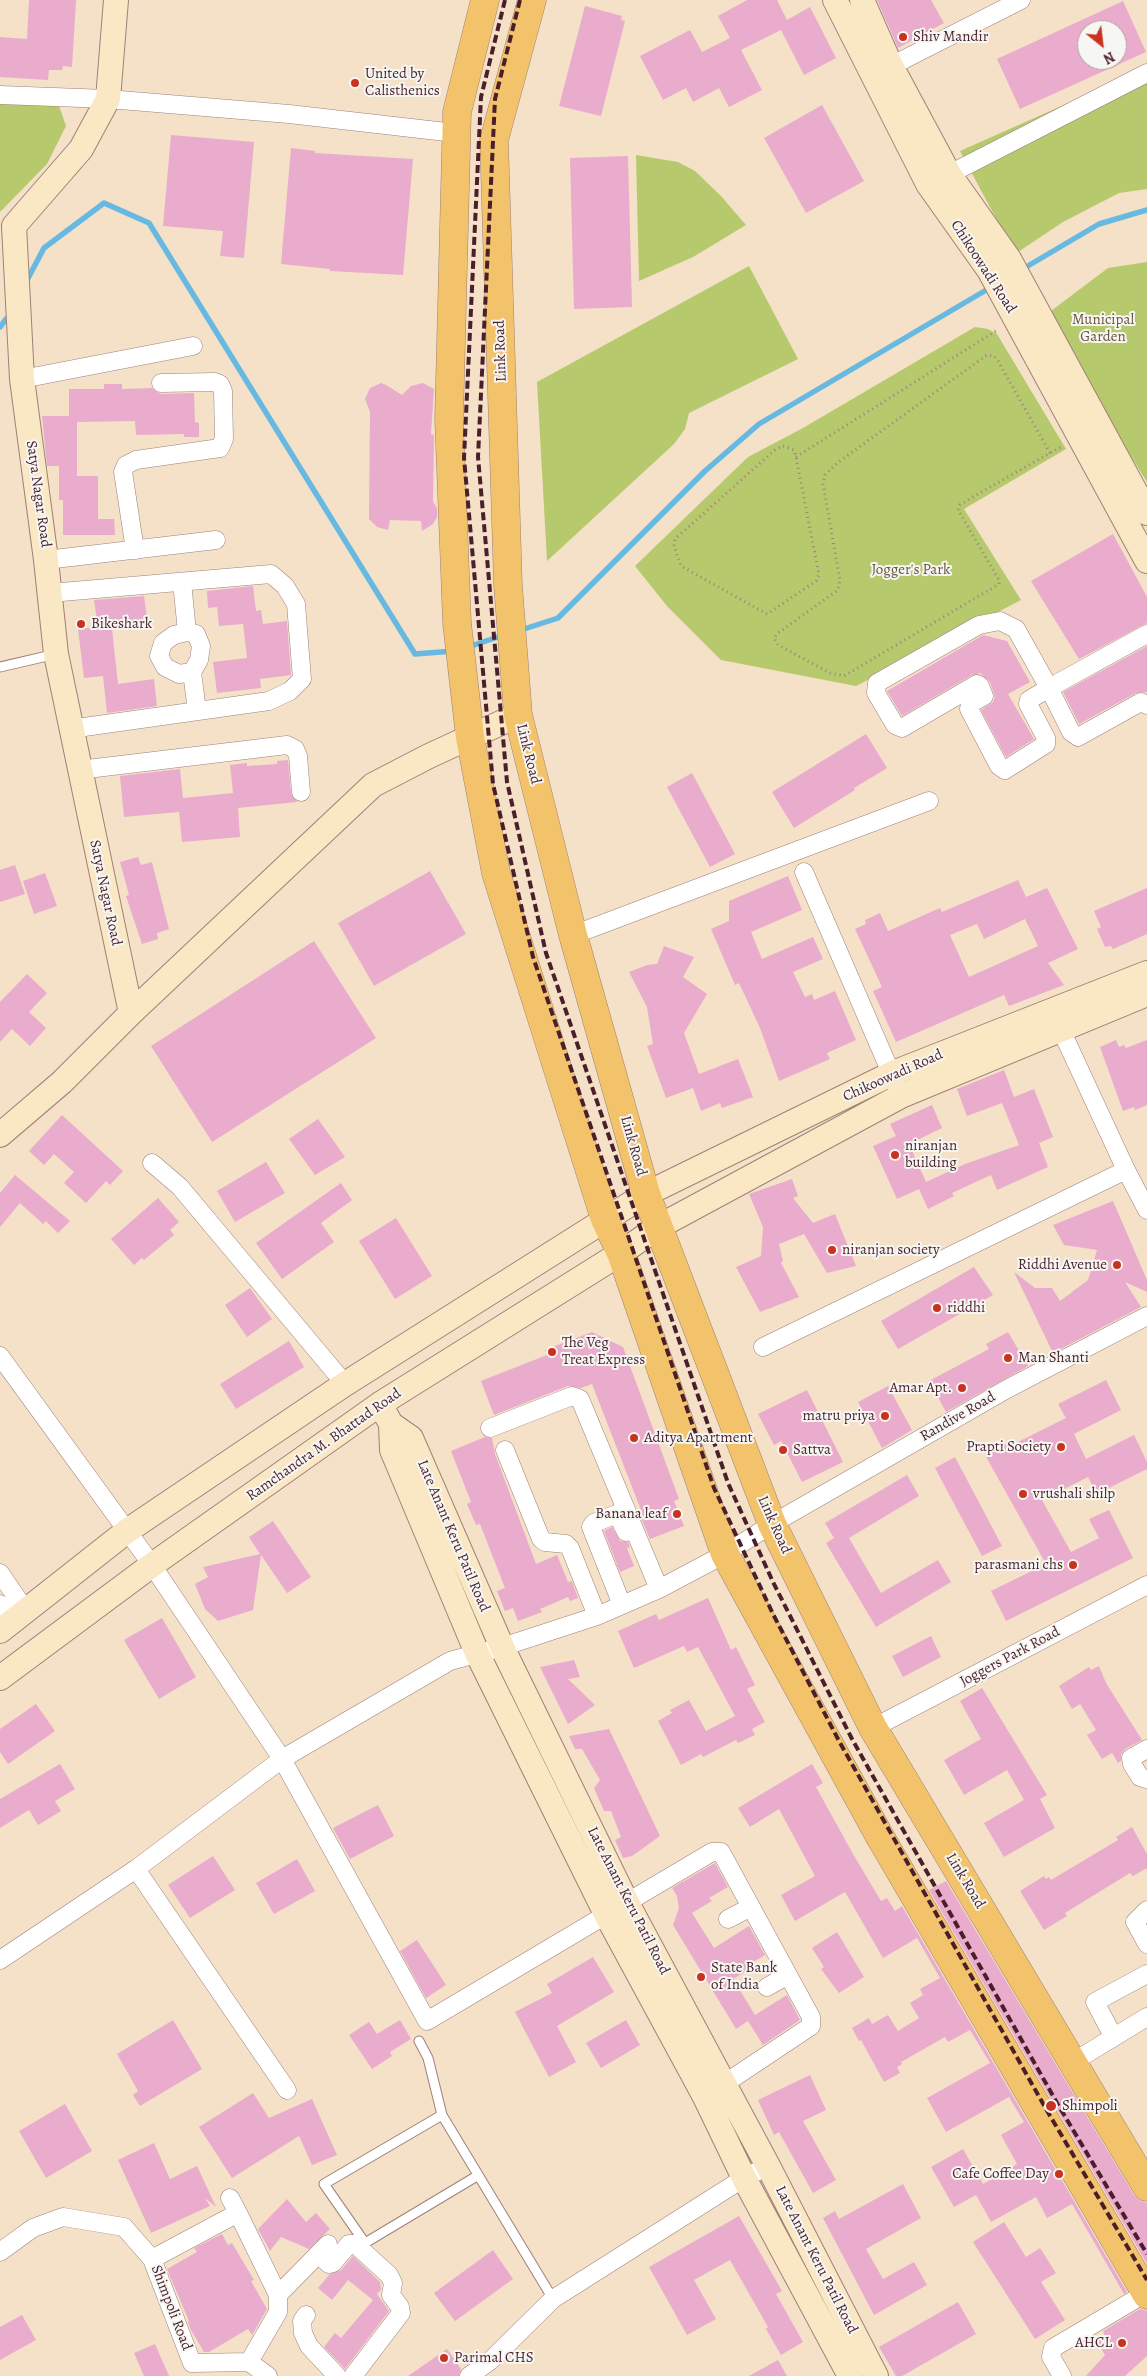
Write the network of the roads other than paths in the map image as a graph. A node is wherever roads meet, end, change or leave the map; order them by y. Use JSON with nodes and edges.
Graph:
{"nodes":[{"id":1,"x":116,"y":0,"type":"edge"},
{"id":2,"x":486,"y":0,"type":"edge"},
{"id":3,"x":532,"y":0,"type":"edge"},
{"id":4,"x":835,"y":0,"type":"edge"},
{"id":5,"x":862,"y":0,"type":"edge"},
{"id":6,"x":1021,"y":0,"type":"edge"},
{"id":7,"x":891,"y":66,"type":"junction"},
{"id":8,"x":1147,"y":73,"type":"edge"},
{"id":9,"x":0,"y":95,"type":"edge"},
{"id":10,"x":108,"y":99,"type":"junction"},
{"id":11,"x":455,"y":133,"type":"junction"},
{"id":12,"x":949,"y":174,"type":"junction"},
{"id":13,"x":928,"y":184,"type":"junction"},
{"id":14,"x":999,"y":264,"type":"junction"},
{"id":15,"x":1018,"y":306,"type":"junction"},
{"id":16,"x":194,"y":346,"type":"dead end"},
{"id":17,"x":22,"y":379,"type":"junction"},
{"id":18,"x":161,"y":384,"type":"dead end"},
{"id":19,"x":1147,"y":513,"type":"edge"},
{"id":20,"x":216,"y":540,"type":"dead end"},
{"id":21,"x":135,"y":550,"type":"junction"},
{"id":22,"x":46,"y":560,"type":"junction"},
{"id":23,"x":1147,"y":561,"type":"edge"},
{"id":24,"x":182,"y":582,"type":"junction"},
{"id":25,"x":50,"y":593,"type":"junction"},
{"id":26,"x":187,"y":632,"type":"junction"},
{"id":27,"x":1147,"y":634,"type":"edge"},
{"id":28,"x":56,"y":654,"type":"junction"},
{"id":29,"x":0,"y":667,"type":"edge"},
{"id":30,"x":192,"y":672,"type":"junction"},
{"id":31,"x":1049,"y":688,"type":"junction"},
{"id":32,"x":1147,"y":705,"type":"edge"},
{"id":33,"x":197,"y":711,"type":"junction"},
{"id":34,"x":518,"y":715,"type":"junction"},
{"id":35,"x":70,"y":729,"type":"junction"},
{"id":36,"x":470,"y":737,"type":"junction"},
{"id":37,"x":79,"y":770,"type":"junction"},
{"id":38,"x":301,"y":792,"type":"dead end"},
{"id":39,"x":929,"y":801,"type":"dead end"},
{"id":40,"x":804,"y":872,"type":"dead end"},
{"id":41,"x":573,"y":935,"type":"junction"},
{"id":42,"x":1147,"y":973,"type":"edge"},
{"id":43,"x":1147,"y":994,"type":"edge"},
{"id":44,"x":131,"y":1013,"type":"junction"},
{"id":45,"x":1057,"y":1020,"type":"junction"},
{"id":46,"x":893,"y":1073,"type":"junction"},
{"id":47,"x":901,"y":1096,"type":"junction"},
{"id":48,"x":0,"y":1135,"type":"edge"},
{"id":49,"x":152,"y":1163,"type":"dead end"},
{"id":50,"x":1126,"y":1170,"type":"junction"},
{"id":51,"x":646,"y":1194,"type":"junction"},
{"id":52,"x":1147,"y":1210,"type":"edge"},
{"id":53,"x":605,"y":1219,"type":"junction"},
{"id":54,"x":658,"y":1227,"type":"junction"},
{"id":55,"x":570,"y":1241,"type":"junction"},
{"id":56,"x":621,"y":1253,"type":"junction"},
{"id":57,"x":587,"y":1275,"type":"junction"},
{"id":58,"x":1147,"y":1316,"type":"edge"},
{"id":59,"x":763,"y":1347,"type":"dead end"},
{"id":60,"x":0,"y":1356,"type":"edge"},
{"id":61,"x":346,"y":1384,"type":"junction"},
{"id":62,"x":380,"y":1404,"type":"junction"},
{"id":63,"x":391,"y":1424,"type":"junction"},
{"id":64,"x":490,"y":1428,"type":"dead end"},
{"id":65,"x":505,"y":1450,"type":"dead end"},
{"id":66,"x":772,"y":1524,"type":"junction"},
{"id":67,"x":126,"y":1531,"type":"junction"},
{"id":68,"x":726,"y":1554,"type":"junction"},
{"id":69,"x":152,"y":1565,"type":"junction"},
{"id":70,"x":1,"y":1576,"type":"edge"},
{"id":71,"x":655,"y":1591,"type":"junction"},
{"id":72,"x":1145,"y":1592,"type":"edge"},
{"id":73,"x":622,"y":1605,"type":"junction"},
{"id":74,"x":598,"y":1616,"type":"junction"},
{"id":75,"x":10,"y":1617,"type":"edge"},
{"id":76,"x":502,"y":1647,"type":"junction"},
{"id":77,"x":477,"y":1653,"type":"junction"},
{"id":78,"x":0,"y":1678,"type":"edge"},
{"id":79,"x":873,"y":1728,"type":"junction"},
{"id":80,"x":1147,"y":1749,"type":"edge"},
{"id":81,"x":282,"y":1759,"type":"junction"},
{"id":82,"x":1147,"y":1780,"type":"edge"},
{"id":83,"x":136,"y":1869,"type":"junction"},
{"id":84,"x":627,"y":1903,"type":"junction"},
{"id":85,"x":751,"y":1906,"type":"junction"},
{"id":86,"x":1147,"y":1910,"type":"edge"},
{"id":87,"x":606,"y":1916,"type":"junction"},
{"id":88,"x":728,"y":1920,"type":"dead end"},
{"id":89,"x":1147,"y":1944,"type":"edge"},
{"id":90,"x":0,"y":1960,"type":"edge"},
{"id":91,"x":1147,"y":1974,"type":"edge"},
{"id":92,"x":788,"y":1975,"type":"junction"},
{"id":93,"x":767,"y":1987,"type":"dead end"},
{"id":94,"x":1147,"y":2017,"type":"edge"},
{"id":95,"x":1113,"y":2036,"type":"junction"},
{"id":96,"x":419,"y":2041,"type":"dead end"},
{"id":97,"x":1073,"y":2062,"type":"junction"},
{"id":98,"x":287,"y":2090,"type":"dead end"},
{"id":99,"x":714,"y":2090,"type":"junction"},
{"id":100,"x":442,"y":2115,"type":"junction"},
{"id":101,"x":768,"y":2166,"type":"junction"},
{"id":102,"x":477,"y":2176,"type":"junction"},
{"id":103,"x":744,"y":2178,"type":"junction"},
{"id":104,"x":1147,"y":2187,"type":"edge"},
{"id":105,"x":0,"y":2252,"type":"edge"},
{"id":106,"x":152,"y":2259,"type":"junction"},
{"id":107,"x":1146,"y":2294,"type":"edge"},
{"id":108,"x":278,"y":2295,"type":"junction"},
{"id":109,"x":553,"y":2299,"type":"junction"},
{"id":110,"x":306,"y":2315,"type":"dead end"},
{"id":111,"x":862,"y":2348,"type":"junction"},
{"id":112,"x":250,"y":2362,"type":"junction"},
{"id":113,"x":845,"y":2368,"type":"edge"},
{"id":114,"x":268,"y":2376,"type":"edge"},
{"id":115,"x":336,"y":2376,"type":"edge"},
{"id":116,"x":353,"y":2376,"type":"edge"},
{"id":117,"x":469,"y":2376,"type":"edge"},
{"id":118,"x":876,"y":2376,"type":"edge"},
{"id":119,"x":1062,"y":2376,"type":"edge"}],
"edges":[{"from":1,"to":10,"type":"street","name":"Satya Nagar Road"},
{"from":2,"to":11,"type":"main road"},
{"from":3,"to":34,"type":"main road","name":"Link Road"},
{"from":4,"to":13,"type":"street","name":"Chikoowadi Road"},
{"from":5,"to":7,"type":"street","name":"Chikoowadi Road"},
{"from":6,"to":7,"type":"street"},
{"from":7,"to":12,"type":"street","name":"Chikoowadi Road"},
{"from":8,"to":12,"type":"street"},
{"from":9,"to":10,"type":"street"},
{"from":10,"to":11,"type":"street"},
{"from":10,"to":17,"type":"street","name":"Satya Nagar Road"},
{"from":11,"to":36,"type":"main road"},
{"from":12,"to":13,"type":"street"},
{"from":12,"to":14,"type":"street","name":"Chikoowadi Road"},
{"from":13,"to":14,"type":"street","name":"Chikoowadi Road"},
{"from":14,"to":15,"type":"street","name":"Chikoowadi Road"},
{"from":15,"to":19,"type":"street"},
{"from":15,"to":23,"type":"street","name":"Chikoowadi Road"},
{"from":16,"to":17,"type":"street"},
{"from":17,"to":22,"type":"street","name":"Satya Nagar Road"},
{"from":18,"to":21,"type":"street"},
{"from":20,"to":21,"type":"street"},
{"from":21,"to":22,"type":"street"},
{"from":22,"to":25,"type":"street","name":"Satya Nagar Road"},
{"from":24,"to":25,"type":"street"},
{"from":24,"to":26,"type":"street"},
{"from":24,"to":33,"type":"street"},
{"from":25,"to":28,"type":"street","name":"Satya Nagar Road"},
{"from":26,"to":30,"type":"street"},
{"from":26,"to":30,"type":"street"},
{"from":27,"to":31,"type":"street"},
{"from":28,"to":29,"type":"lane"},
{"from":28,"to":35,"type":"street","name":"Satya Nagar Road"},
{"from":30,"to":33,"type":"street"},
{"from":31,"to":31,"type":"street"},
{"from":31,"to":32,"type":"street"},
{"from":33,"to":35,"type":"street"},
{"from":34,"to":36,"type":"street"},
{"from":34,"to":41,"type":"main road","name":"Link Road"},
{"from":35,"to":37,"type":"street","name":"Satya Nagar Road"},
{"from":36,"to":44,"type":"street"},
{"from":36,"to":53,"type":"main road"},
{"from":37,"to":38,"type":"street"},
{"from":37,"to":44,"type":"street","name":"Satya Nagar Road"},
{"from":39,"to":41,"type":"street"},
{"from":40,"to":46,"type":"street"},
{"from":41,"to":51,"type":"main road","name":"Link Road"},
{"from":42,"to":45,"type":"street","name":"Chikoowadi Road"},
{"from":43,"to":45,"type":"street","name":"Chikoowadi Road"},
{"from":44,"to":48,"type":"street"},
{"from":45,"to":46,"type":"street","name":"Chikoowadi Road"},
{"from":45,"to":47,"type":"street","name":"Chikoowadi Road"},
{"from":45,"to":50,"type":"street"},
{"from":46,"to":47,"type":"street"},
{"from":46,"to":51,"type":"street","name":"Chikoowadi Road"},
{"from":47,"to":54,"type":"street","name":"Chikoowadi Road"},
{"from":49,"to":61,"type":"street"},
{"from":50,"to":52,"type":"street"},
{"from":50,"to":59,"type":"street"},
{"from":51,"to":53,"type":"street"},
{"from":51,"to":54,"type":"main road","name":"Link Road"},
{"from":53,"to":55,"type":"street"},
{"from":53,"to":56,"type":"main road"},
{"from":54,"to":56,"type":"street","name":"Ramchandra M. Bhattad Road"},
{"from":54,"to":66,"type":"main road","name":"Link Road"},
{"from":55,"to":57,"type":"street"},
{"from":55,"to":61,"type":"street"},
{"from":56,"to":57,"type":"street","name":"Ramchandra M. Bhattad Road"},
{"from":56,"to":68,"type":"main road"},
{"from":57,"to":62,"type":"street","name":"Ramchandra M. Bhattad Road"},
{"from":58,"to":66,"type":"street","name":"Randive Road"},
{"from":60,"to":67,"type":"street"},
{"from":61,"to":67,"type":"street"},
{"from":62,"to":63,"type":"street","name":"Late Anant Keru Patil Road"},
{"from":62,"to":69,"type":"street","name":"Ramchandra M. Bhattad Road"},
{"from":63,"to":76,"type":"street","name":"Late Anant Keru Patil Road"},
{"from":63,"to":77,"type":"street","name":"Late Anant Keru Patil Road"},
{"from":64,"to":71,"type":"street"},
{"from":65,"to":74,"type":"street"},
{"from":66,"to":68,"type":"street","name":"Randive Road"},
{"from":66,"to":79,"type":"main road","name":"Link Road"},
{"from":67,"to":69,"type":"street"},
{"from":67,"to":75,"type":"street"},
{"from":68,"to":71,"type":"street","name":"Randive Road"},
{"from":68,"to":107,"type":"main road"},
{"from":69,"to":78,"type":"street","name":"Ramchandra M. Bhattad Road"},
{"from":69,"to":81,"type":"street"},
{"from":70,"to":75,"type":"street"},
{"from":71,"to":73,"type":"street","name":"Randive Road"},
{"from":71,"to":73,"type":"street"},
{"from":72,"to":79,"type":"street","name":"Joggers Park Road"},
{"from":73,"to":74,"type":"street","name":"Randive Road"},
{"from":74,"to":76,"type":"street","name":"Randive Road"},
{"from":76,"to":77,"type":"street","name":"Randive Road"},
{"from":76,"to":84,"type":"street","name":"Late Anant Keru Patil Road"},
{"from":77,"to":81,"type":"street","name":"Randive Road"},
{"from":77,"to":87,"type":"street","name":"Late Anant Keru Patil Road"},
{"from":79,"to":97,"type":"main road","name":"Link Road"},
{"from":80,"to":82,"type":"street"},
{"from":81,"to":83,"type":"street","name":"Randive Road"},
{"from":81,"to":87,"type":"street"},
{"from":83,"to":90,"type":"street","name":"Randive Road"},
{"from":83,"to":98,"type":"street"},
{"from":84,"to":85,"type":"street"},
{"from":84,"to":87,"type":"street"},
{"from":84,"to":99,"type":"street","name":"Late Anant Keru Patil Road"},
{"from":85,"to":88,"type":"street"},
{"from":85,"to":92,"type":"street"},
{"from":86,"to":89,"type":"street"},
{"from":87,"to":99,"type":"street","name":"Late Anant Keru Patil Road"},
{"from":91,"to":95,"type":"street"},
{"from":92,"to":93,"type":"street"},
{"from":92,"to":99,"type":"street"},
{"from":94,"to":95,"type":"street"},
{"from":95,"to":97,"type":"street"},
{"from":96,"to":100,"type":"lane"},
{"from":97,"to":104,"type":"main road","name":"Link Road"},
{"from":99,"to":101,"type":"street","name":"Late Anant Keru Patil Road"},
{"from":99,"to":103,"type":"street","name":"Late Anant Keru Patil Road"},
{"from":100,"to":102,"type":"lane"},
{"from":100,"to":102,"type":"lane"},
{"from":101,"to":103,"type":"street"},
{"from":101,"to":111,"type":"street","name":"Late Anant Keru Patil Road"},
{"from":102,"to":109,"type":"lane"},
{"from":103,"to":109,"type":"street"},
{"from":103,"to":113,"type":"street","name":"Late Anant Keru Patil Road"},
{"from":105,"to":106,"type":"street","name":"Shimpoli Road"},
{"from":106,"to":108,"type":"street"},
{"from":106,"to":112,"type":"street","name":"Shimpoli Road"},
{"from":107,"to":119,"type":"street"},
{"from":108,"to":112,"type":"street"},
{"from":108,"to":116,"type":"street"},
{"from":109,"to":117,"type":"street"},
{"from":110,"to":115,"type":"street"},
{"from":111,"to":113,"type":"street"},
{"from":111,"to":118,"type":"street","name":"Late Anant Keru Patil Road"},
{"from":112,"to":114,"type":"street"}]}
